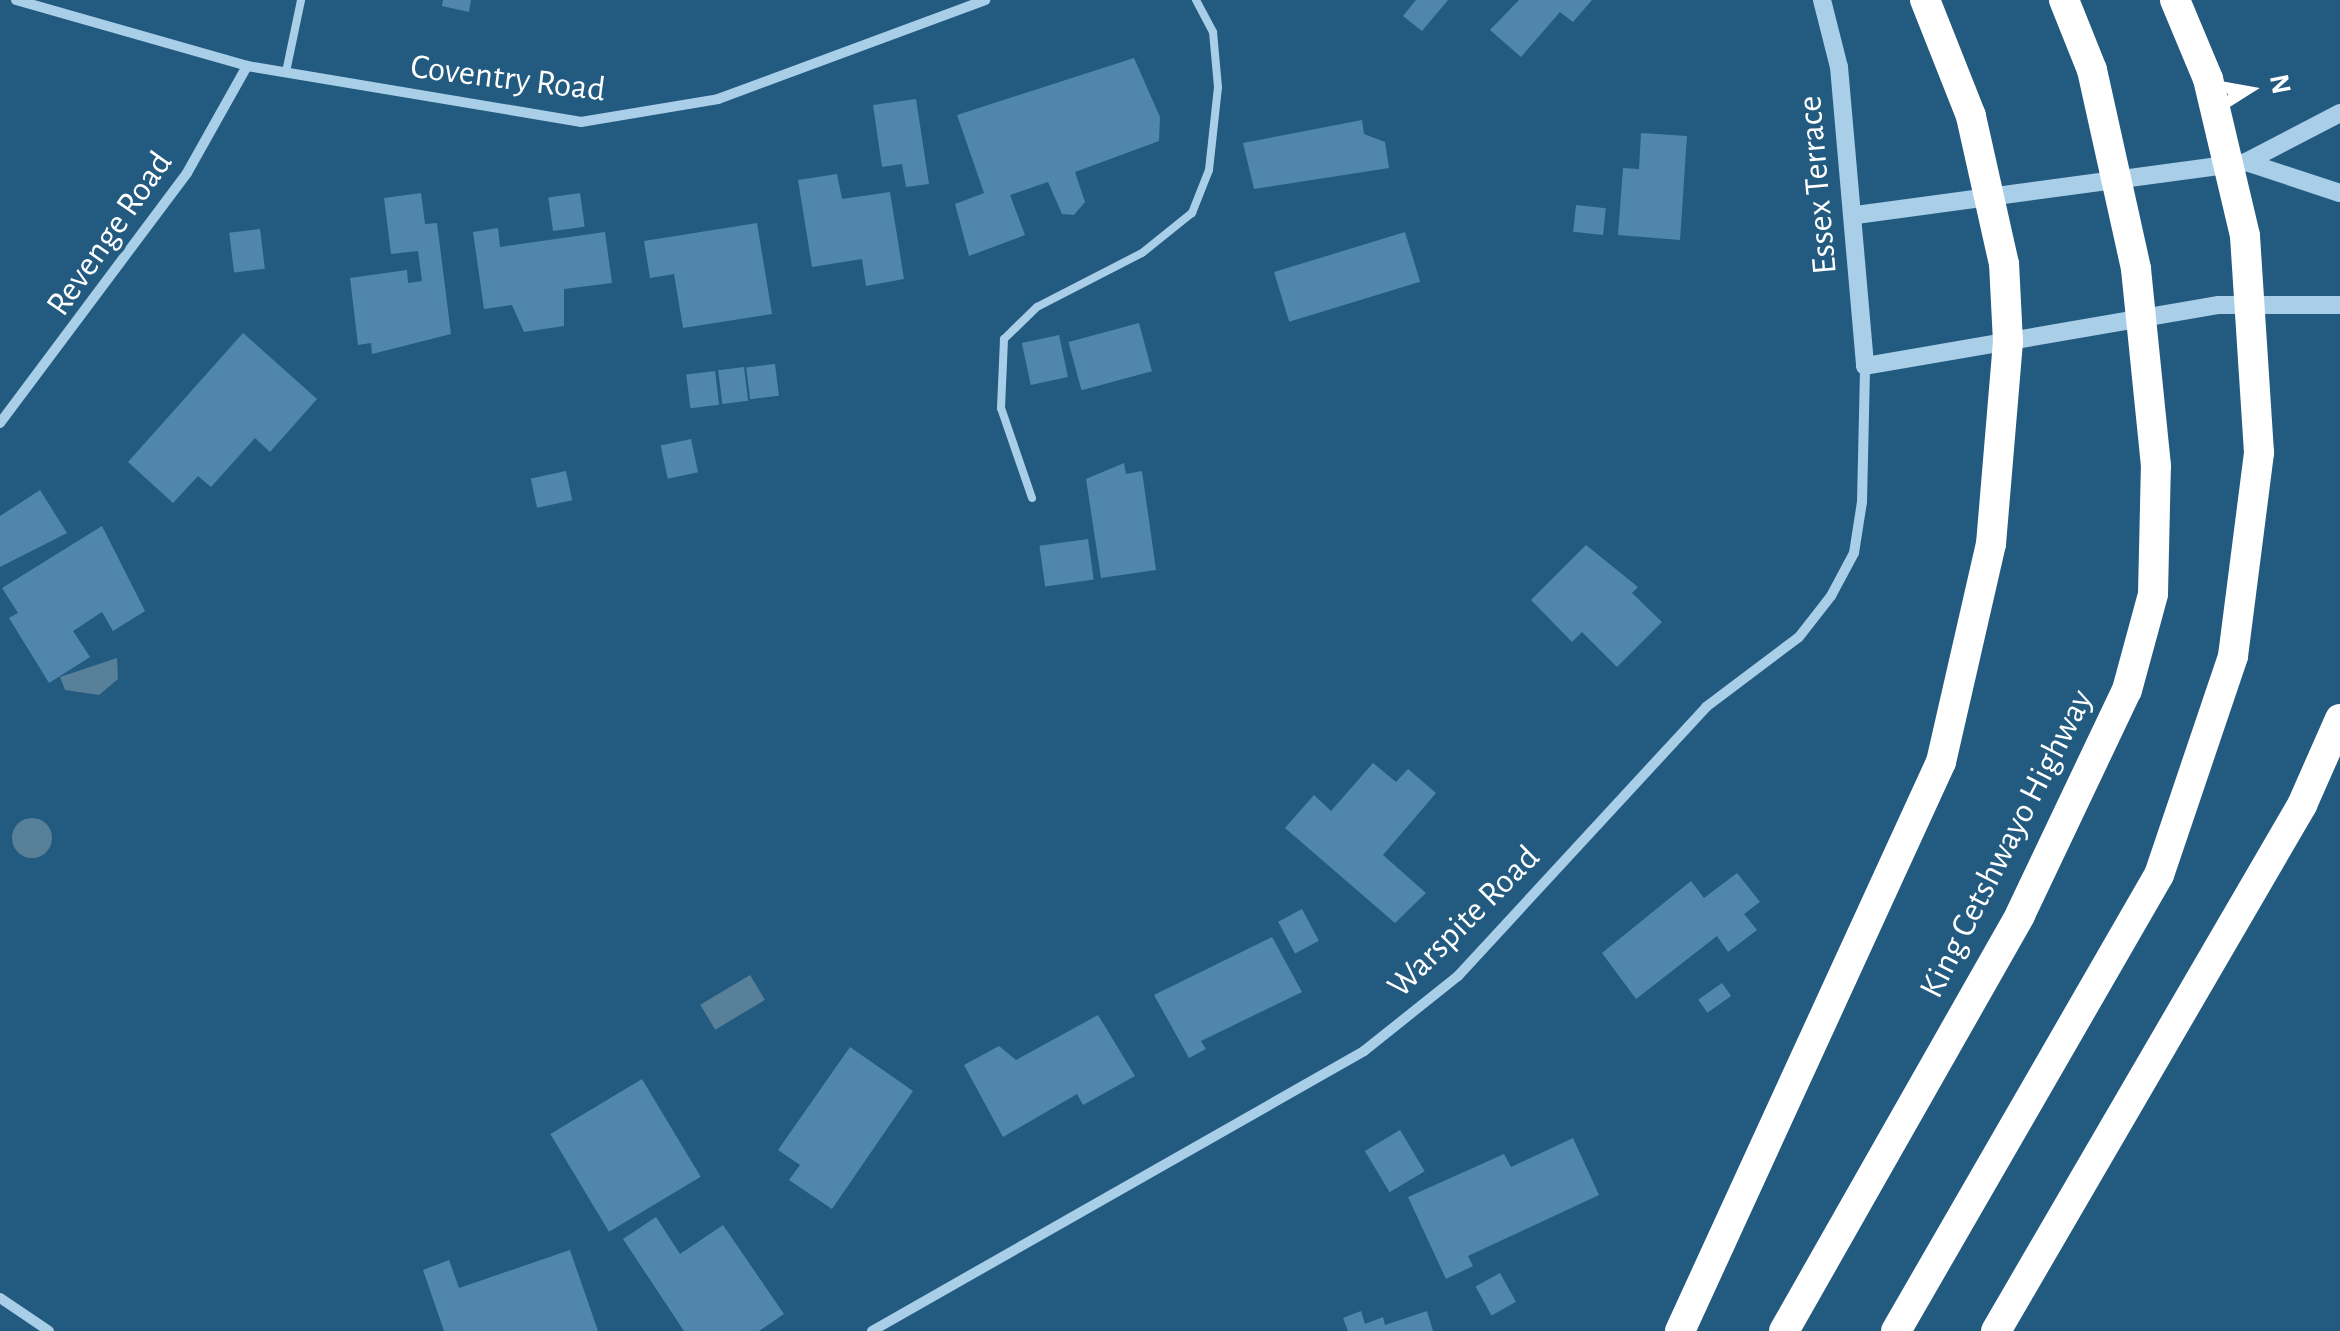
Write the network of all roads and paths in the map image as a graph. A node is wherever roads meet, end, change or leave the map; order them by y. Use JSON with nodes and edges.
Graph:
{"nodes":[{"id":1,"x":16,"y":0,"type":"edge"},
{"id":2,"x":301,"y":0,"type":"edge"},
{"id":3,"x":984,"y":0,"type":"edge"},
{"id":4,"x":1196,"y":0,"type":"edge"},
{"id":5,"x":1822,"y":0,"type":"edge"},
{"id":6,"x":1925,"y":0,"type":"edge"},
{"id":7,"x":2064,"y":0,"type":"edge"},
{"id":8,"x":2174,"y":0,"type":"edge"},
{"id":9,"x":247,"y":66,"type":"junction"},
{"id":10,"x":286,"y":72,"type":"junction"},
{"id":11,"x":2340,"y":113,"type":"edge"},
{"id":12,"x":2246,"y":162,"type":"junction"},
{"id":13,"x":2340,"y":193,"type":"edge"},
{"id":14,"x":1991,"y":194,"type":"junction"},
{"id":15,"x":1856,"y":215,"type":"junction"},
{"id":16,"x":2340,"y":306,"type":"edge"},
{"id":17,"x":2008,"y":342,"type":"junction"},
{"id":18,"x":1865,"y":366,"type":"junction"},
{"id":19,"x":0,"y":423,"type":"edge"},
{"id":20,"x":1032,"y":498,"type":"dead end"},
{"id":21,"x":2340,"y":719,"type":"edge"},
{"id":22,"x":0,"y":1298,"type":"edge"},
{"id":23,"x":49,"y":1331,"type":"edge"},
{"id":24,"x":872,"y":1331,"type":"edge"},
{"id":25,"x":1680,"y":1331,"type":"edge"},
{"id":26,"x":1784,"y":1331,"type":"edge"},
{"id":27,"x":1896,"y":1331,"type":"edge"},
{"id":28,"x":1996,"y":1331,"type":"edge"}],
"edges":[{"from":1,"to":9,"type":"street","name":"Coventry Road"},
{"from":2,"to":10,"type":"lane"},
{"from":3,"to":10,"type":"street","name":"Coventry Road"},
{"from":4,"to":20,"type":"lane"},
{"from":5,"to":15,"type":"street","name":"Essex Terrace"},
{"from":6,"to":14,"type":"highway"},
{"from":7,"to":26,"type":"highway","name":"King Cetshwayo Highway","bridge":true},
{"from":8,"to":27,"type":"highway","bridge":true},
{"from":9,"to":10,"type":"street","name":"Coventry Road"},
{"from":9,"to":19,"type":"street","name":"Revenge Road"},
{"from":11,"to":12,"type":"street"},
{"from":12,"to":13,"type":"street"},
{"from":12,"to":14,"type":"street"},
{"from":14,"to":15,"type":"street"},
{"from":14,"to":17,"type":"highway"},
{"from":15,"to":18,"type":"street","name":"Essex Terrace"},
{"from":16,"to":17,"type":"street"},
{"from":17,"to":18,"type":"street"},
{"from":17,"to":25,"type":"highway"},
{"from":18,"to":24,"type":"street","name":"Warspite Road"},
{"from":21,"to":28,"type":"highway"},
{"from":22,"to":23,"type":"street"}]}
